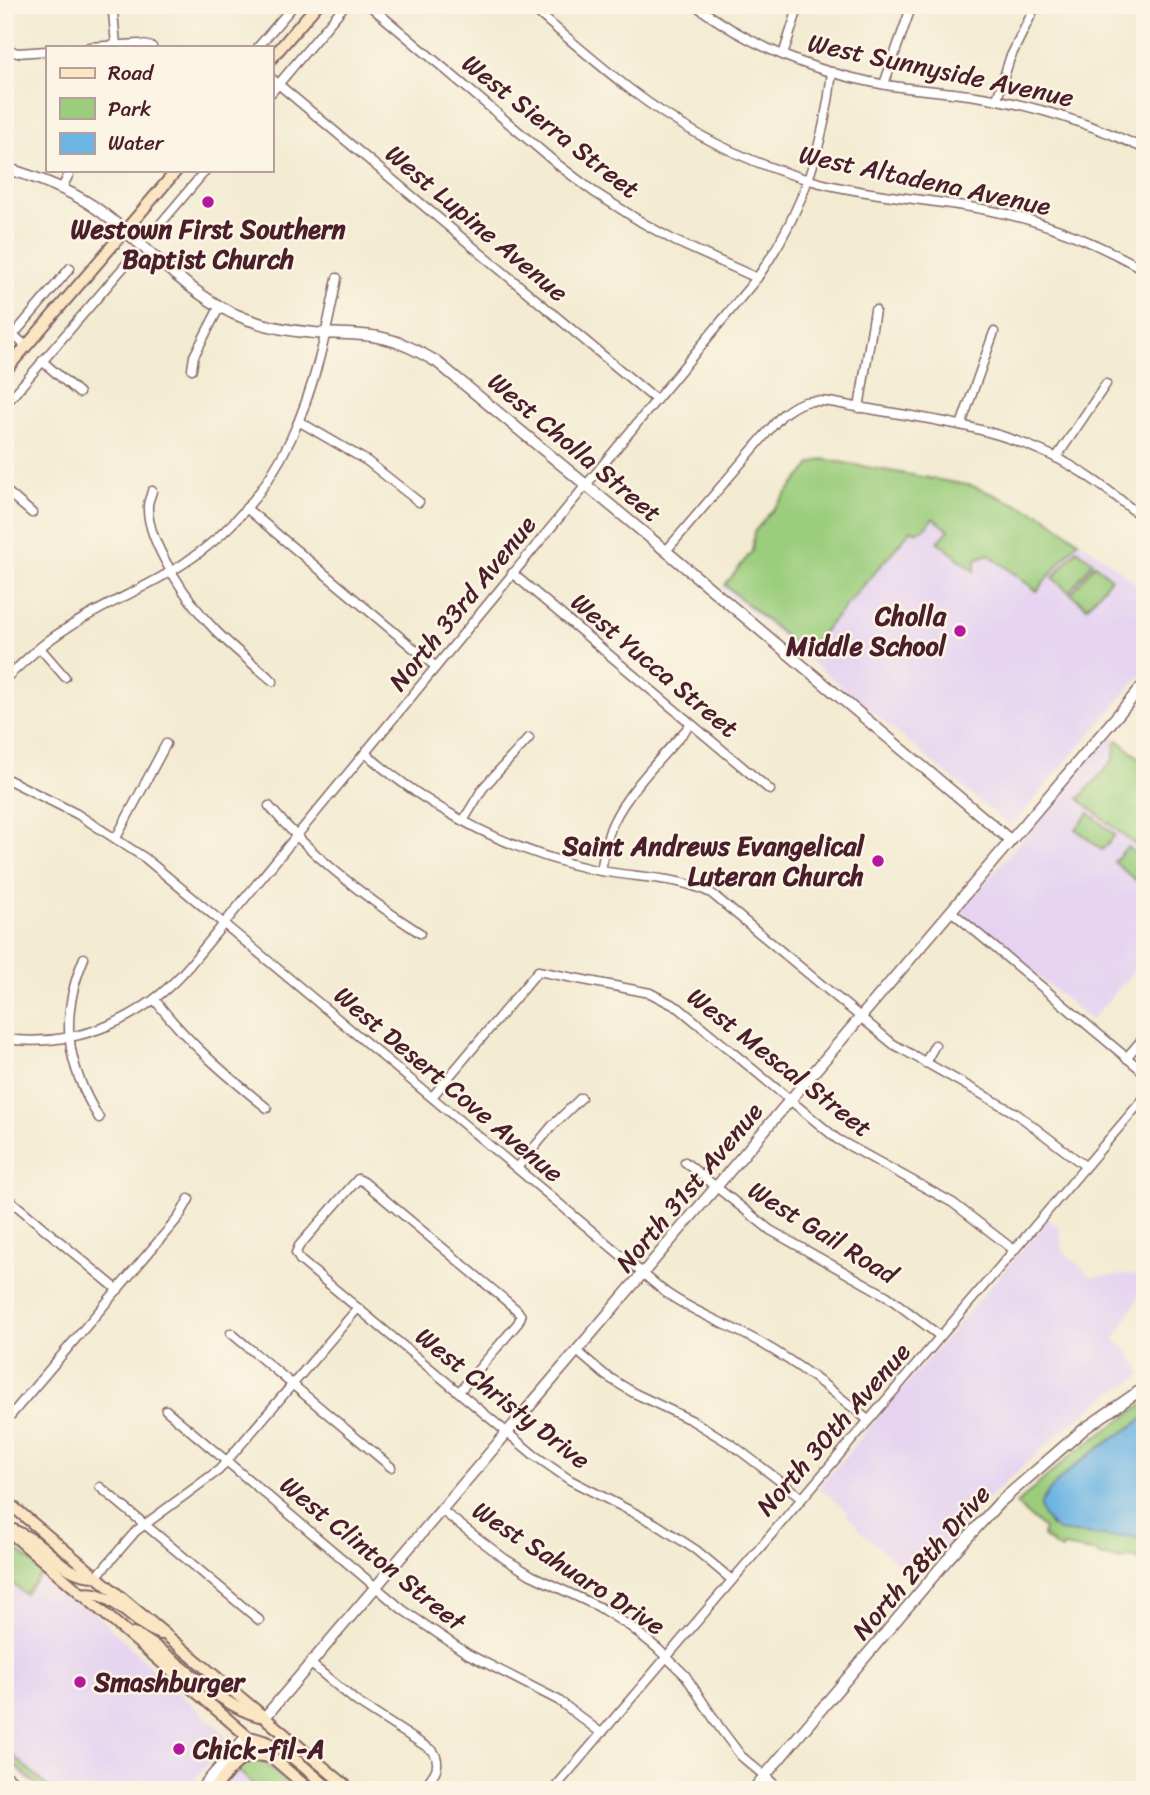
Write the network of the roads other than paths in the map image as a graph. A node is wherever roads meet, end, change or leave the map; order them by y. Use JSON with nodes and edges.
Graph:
{"nodes":[{"id":1,"x":317,"y":5,"type":"edge"},
{"id":2,"x":345,"y":5,"type":"edge"},
{"id":3,"x":369,"y":5,"type":"edge"},
{"id":4,"x":529,"y":5,"type":"edge"},
{"id":5,"x":695,"y":5,"type":"edge"},
{"id":6,"x":799,"y":5,"type":"edge"},
{"id":7,"x":912,"y":5,"type":"edge"},
{"id":8,"x":1036,"y":5,"type":"edge"},
{"id":9,"x":288,"y":7,"type":"edge"},
{"id":10,"x":113,"y":12,"type":"dead end"},
{"id":11,"x":116,"y":45,"type":"junction"},
{"id":12,"x":102,"y":46,"type":"edge"},
{"id":13,"x":148,"y":46,"type":"edge"},
{"id":14,"x":259,"y":46,"type":"edge"},
{"id":15,"x":5,"y":48,"type":"edge"},
{"id":16,"x":46,"y":51,"type":"edge"},
{"id":17,"x":783,"y":55,"type":"junction"},
{"id":18,"x":273,"y":57,"type":"edge"},
{"id":19,"x":832,"y":72,"type":"junction"},
{"id":20,"x":275,"y":81,"type":"edge"},
{"id":21,"x":884,"y":84,"type":"junction"},
{"id":22,"x":998,"y":100,"type":"junction"},
{"id":23,"x":1145,"y":149,"type":"edge"},
{"id":24,"x":5,"y":168,"type":"edge"},
{"id":25,"x":70,"y":172,"type":"edge"},
{"id":26,"x":175,"y":172,"type":"edge"},
{"id":27,"x":204,"y":172,"type":"edge"},
{"id":28,"x":810,"y":180,"type":"junction"},
{"id":29,"x":62,"y":188,"type":"junction"},
{"id":30,"x":157,"y":228,"type":"dead end"},
{"id":31,"x":125,"y":232,"type":"junction"},
{"id":32,"x":128,"y":262,"type":"dead end"},
{"id":33,"x":71,"y":268,"type":"dead end"},
{"id":34,"x":1145,"y":270,"type":"edge"},
{"id":35,"x":337,"y":278,"type":"dead end"},
{"id":36,"x":757,"y":278,"type":"junction"},
{"id":37,"x":220,"y":306,"type":"junction"},
{"id":38,"x":874,"y":310,"type":"dead end"},
{"id":39,"x":5,"y":328,"type":"edge"},
{"id":40,"x":994,"y":332,"type":"dead end"},
{"id":41,"x":325,"y":333,"type":"junction"},
{"id":42,"x":14,"y":335,"type":"junction"},
{"id":43,"x":5,"y":345,"type":"edge"},
{"id":44,"x":26,"y":346,"type":"junction"},
{"id":45,"x":42,"y":362,"type":"junction"},
{"id":46,"x":192,"y":369,"type":"dead end"},
{"id":47,"x":5,"y":371,"type":"edge"},
{"id":48,"x":1106,"y":384,"type":"dead end"},
{"id":49,"x":79,"y":393,"type":"dead end"},
{"id":50,"x":656,"y":400,"type":"junction"},
{"id":51,"x":5,"y":405,"type":"edge"},
{"id":52,"x":859,"y":408,"type":"junction"},
{"id":53,"x":300,"y":422,"type":"junction"},
{"id":54,"x":961,"y":425,"type":"junction"},
{"id":55,"x":1056,"y":458,"type":"junction"},
{"id":56,"x":586,"y":484,"type":"junction"},
{"id":57,"x":5,"y":490,"type":"edge"},
{"id":58,"x":152,"y":491,"type":"dead end"},
{"id":59,"x":419,"y":502,"type":"dead end"},
{"id":60,"x":246,"y":508,"type":"junction"},
{"id":61,"x":32,"y":513,"type":"dead end"},
{"id":62,"x":1143,"y":516,"type":"edge"},
{"id":63,"x":666,"y":551,"type":"junction"},
{"id":64,"x":171,"y":570,"type":"junction"},
{"id":65,"x":512,"y":573,"type":"junction"},
{"id":66,"x":40,"y":648,"type":"junction"},
{"id":67,"x":436,"y":667,"type":"junction"},
{"id":68,"x":65,"y":677,"type":"dead end"},
{"id":69,"x":5,"y":679,"type":"edge"},
{"id":70,"x":273,"y":681,"type":"dead end"},
{"id":71,"x":1145,"y":683,"type":"edge"},
{"id":72,"x":691,"y":724,"type":"junction"},
{"id":73,"x":529,"y":738,"type":"dead end"},
{"id":74,"x":166,"y":744,"type":"dead end"},
{"id":75,"x":365,"y":753,"type":"junction"},
{"id":76,"x":5,"y":778,"type":"edge"},
{"id":77,"x":770,"y":790,"type":"dead end"},
{"id":78,"x":269,"y":806,"type":"dead end"},
{"id":79,"x":463,"y":821,"type":"junction"},
{"id":80,"x":296,"y":837,"type":"junction"},
{"id":81,"x":116,"y":838,"type":"junction"},
{"id":82,"x":1010,"y":840,"type":"junction"},
{"id":83,"x":600,"y":871,"type":"junction"},
{"id":84,"x":951,"y":911,"type":"junction"},
{"id":85,"x":225,"y":923,"type":"junction"},
{"id":86,"x":420,"y":933,"type":"dead end"},
{"id":87,"x":84,"y":958,"type":"dead end"},
{"id":88,"x":155,"y":1000,"type":"junction"},
{"id":89,"x":861,"y":1017,"type":"junction"},
{"id":90,"x":1145,"y":1036,"type":"edge"},
{"id":91,"x":69,"y":1038,"type":"junction"},
{"id":92,"x":5,"y":1039,"type":"edge"},
{"id":93,"x":935,"y":1045,"type":"dead end"},
{"id":94,"x":1126,"y":1058,"type":"junction"},
{"id":95,"x":925,"y":1063,"type":"junction"},
{"id":96,"x":1145,"y":1073,"type":"edge"},
{"id":97,"x":432,"y":1097,"type":"junction"},
{"id":98,"x":1145,"y":1097,"type":"edge"},
{"id":99,"x":582,"y":1098,"type":"dead end"},
{"id":100,"x":790,"y":1101,"type":"junction"},
{"id":101,"x":267,"y":1108,"type":"dead end"},
{"id":102,"x":99,"y":1118,"type":"dead end"},
{"id":103,"x":685,"y":1162,"type":"dead end"},
{"id":104,"x":1085,"y":1166,"type":"junction"},
{"id":105,"x":517,"y":1168,"type":"junction"},
{"id":106,"x":716,"y":1187,"type":"junction"},
{"id":107,"x":5,"y":1196,"type":"edge"},
{"id":108,"x":189,"y":1199,"type":"dead end"},
{"id":109,"x":1014,"y":1250,"type":"junction"},
{"id":110,"x":642,"y":1274,"type":"junction"},
{"id":111,"x":118,"y":1290,"type":"junction"},
{"id":112,"x":358,"y":1308,"type":"junction"},
{"id":113,"x":231,"y":1333,"type":"dead end"},
{"id":114,"x":940,"y":1336,"type":"junction"},
{"id":115,"x":576,"y":1351,"type":"junction"},
{"id":116,"x":293,"y":1385,"type":"junction"},
{"id":117,"x":1145,"y":1387,"type":"edge"},
{"id":118,"x":459,"y":1392,"type":"junction"},
{"id":119,"x":166,"y":1410,"type":"dead end"},
{"id":120,"x":868,"y":1420,"type":"junction"},
{"id":121,"x":5,"y":1422,"type":"edge"},
{"id":122,"x":507,"y":1433,"type":"junction"},
{"id":123,"x":227,"y":1462,"type":"junction"},
{"id":124,"x":391,"y":1467,"type":"dead end"},
{"id":125,"x":100,"y":1487,"type":"dead end"},
{"id":126,"x":802,"y":1498,"type":"junction"},
{"id":127,"x":5,"y":1500,"type":"edge"},
{"id":128,"x":441,"y":1510,"type":"junction"},
{"id":129,"x":145,"y":1524,"type":"junction"},
{"id":130,"x":5,"y":1527,"type":"edge"},
{"id":131,"x":97,"y":1576,"type":"junction"},
{"id":132,"x":732,"y":1580,"type":"junction"},
{"id":133,"x":376,"y":1588,"type":"junction"},
{"id":134,"x":81,"y":1594,"type":"junction"},
{"id":135,"x":259,"y":1620,"type":"dead end"},
{"id":136,"x":118,"y":1626,"type":"junction"},
{"id":137,"x":170,"y":1637,"type":"junction"},
{"id":138,"x":666,"y":1656,"type":"junction"},
{"id":139,"x":311,"y":1664,"type":"junction"},
{"id":140,"x":223,"y":1682,"type":"junction"},
{"id":141,"x":247,"y":1713,"type":"junction"},
{"id":142,"x":265,"y":1717,"type":"junction"},
{"id":143,"x":601,"y":1733,"type":"junction"},
{"id":144,"x":246,"y":1737,"type":"junction"},
{"id":145,"x":262,"y":1739,"type":"junction"},
{"id":146,"x":271,"y":1758,"type":"junction"},
{"id":147,"x":5,"y":1774,"type":"edge"},
{"id":148,"x":765,"y":1776,"type":"junction"},
{"id":149,"x":24,"y":1790,"type":"edge"},
{"id":150,"x":200,"y":1790,"type":"edge"},
{"id":151,"x":214,"y":1790,"type":"edge"},
{"id":152,"x":310,"y":1790,"type":"edge"},
{"id":153,"x":331,"y":1790,"type":"edge"},
{"id":154,"x":352,"y":1790,"type":"edge"},
{"id":155,"x":421,"y":1790,"type":"edge"},
{"id":156,"x":553,"y":1790,"type":"edge"},
{"id":157,"x":753,"y":1790,"type":"edge"},
{"id":158,"x":781,"y":1790,"type":"edge"}],
"edges":[{"from":1,"to":18,"type":"main road"},
{"from":2,"to":20,"type":"street"},
{"from":3,"to":36,"type":"street","name":"West Sierra Street"},
{"from":4,"to":28,"type":"street","name":"West Altadena Avenue"},
{"from":5,"to":17,"type":"street","name":"West Sunnyside Avenue"},
{"from":6,"to":17,"type":"street"},
{"from":7,"to":21,"type":"street"},
{"from":8,"to":22,"type":"street"},
{"from":9,"to":14,"type":"street"},
{"from":10,"to":11,"type":"street"},
{"from":11,"to":12,"type":"street"},
{"from":11,"to":13,"type":"street"},
{"from":15,"to":16,"type":"street"},
{"from":17,"to":19,"type":"street","name":"West Sunnyside Avenue"},
{"from":19,"to":21,"type":"street","name":"West Sunnyside Avenue"},
{"from":19,"to":28,"type":"street","name":"North 33rd Avenue"},
{"from":20,"to":50,"type":"street","name":"West Lupine Avenue"},
{"from":21,"to":22,"type":"street","name":"West Sunnyside Avenue"},
{"from":22,"to":23,"type":"street","name":"West Sunnyside Avenue"},
{"from":24,"to":29,"type":"street","name":"West Cholla Street"},
{"from":25,"to":29,"type":"street"},
{"from":26,"to":31,"type":"main road"},
{"from":27,"to":30,"type":"street"},
{"from":28,"to":34,"type":"street","name":"West Altadena Avenue"},
{"from":28,"to":36,"type":"street","name":"North 33rd Avenue"},
{"from":29,"to":31,"type":"street","name":"West Cholla Street"},
{"from":31,"to":37,"type":"street","name":"West Cholla Street"},
{"from":31,"to":44,"type":"main road"},
{"from":32,"to":45,"type":"street"},
{"from":33,"to":42,"type":"street"},
{"from":35,"to":41,"type":"street"},
{"from":36,"to":50,"type":"street","name":"North 33rd Avenue"},
{"from":37,"to":41,"type":"street","name":"West Cholla Street"},
{"from":37,"to":46,"type":"street"},
{"from":38,"to":52,"type":"street"},
{"from":39,"to":42,"type":"street"},
{"from":40,"to":54,"type":"street"},
{"from":41,"to":53,"type":"street"},
{"from":41,"to":56,"type":"street","name":"West Cholla Street"},
{"from":42,"to":43,"type":"street"},
{"from":42,"to":44,"type":"street"},
{"from":44,"to":47,"type":"main road"},
{"from":45,"to":49,"type":"street"},
{"from":45,"to":51,"type":"street"},
{"from":48,"to":55,"type":"street"},
{"from":50,"to":56,"type":"street","name":"North 33rd Avenue"},
{"from":52,"to":54,"type":"street"},
{"from":52,"to":63,"type":"street"},
{"from":53,"to":59,"type":"street"},
{"from":53,"to":60,"type":"street"},
{"from":54,"to":55,"type":"street"},
{"from":55,"to":62,"type":"street"},
{"from":56,"to":63,"type":"street","name":"West Cholla Street"},
{"from":56,"to":65,"type":"street","name":"North 33rd Avenue"},
{"from":57,"to":61,"type":"street"},
{"from":58,"to":64,"type":"street"},
{"from":60,"to":64,"type":"street"},
{"from":60,"to":67,"type":"street"},
{"from":63,"to":82,"type":"street","name":"West Cholla Street"},
{"from":64,"to":66,"type":"street"},
{"from":64,"to":70,"type":"street"},
{"from":65,"to":67,"type":"street","name":"North 33rd Avenue"},
{"from":65,"to":72,"type":"street","name":"West Yucca Street"},
{"from":66,"to":68,"type":"street"},
{"from":66,"to":69,"type":"street"},
{"from":67,"to":75,"type":"street","name":"North 33rd Avenue"},
{"from":71,"to":82,"type":"street","name":"North 31st Avenue"},
{"from":72,"to":77,"type":"street","name":"West Yucca Street"},
{"from":72,"to":83,"type":"street"},
{"from":73,"to":79,"type":"street"},
{"from":74,"to":81,"type":"street"},
{"from":75,"to":79,"type":"street"},
{"from":75,"to":80,"type":"street","name":"North 33rd Avenue"},
{"from":76,"to":81,"type":"street","name":"West Desert Cove Avenue"},
{"from":78,"to":80,"type":"street"},
{"from":79,"to":83,"type":"street"},
{"from":80,"to":85,"type":"street","name":"North 33rd Avenue"},
{"from":80,"to":86,"type":"street"},
{"from":81,"to":85,"type":"street","name":"West Desert Cove Avenue"},
{"from":82,"to":84,"type":"street","name":"North 31st Avenue"},
{"from":83,"to":89,"type":"street"},
{"from":84,"to":89,"type":"street","name":"North 31st Avenue"},
{"from":84,"to":94,"type":"street"},
{"from":85,"to":88,"type":"street","name":"North 33rd Avenue"},
{"from":85,"to":97,"type":"street","name":"West Desert Cove Avenue"},
{"from":87,"to":91,"type":"street"},
{"from":88,"to":91,"type":"street","name":"North 33rd Avenue"},
{"from":88,"to":101,"type":"street"},
{"from":89,"to":95,"type":"street"},
{"from":89,"to":100,"type":"street","name":"North 31st Avenue"},
{"from":90,"to":94,"type":"street"},
{"from":91,"to":92,"type":"street","name":"North 33rd Avenue"},
{"from":91,"to":102,"type":"street"},
{"from":93,"to":95,"type":"street"},
{"from":94,"to":96,"type":"street"},
{"from":95,"to":104,"type":"street"},
{"from":97,"to":100,"type":"street","name":"West Mescal Street"},
{"from":97,"to":105,"type":"street","name":"West Desert Cove Avenue"},
{"from":98,"to":104,"type":"street","name":"North 30th Avenue"},
{"from":99,"to":105,"type":"street"},
{"from":100,"to":106,"type":"street","name":"North 31st Avenue"},
{"from":100,"to":109,"type":"street","name":"West Mescal Street"},
{"from":103,"to":106,"type":"street","name":"West Gail Road"},
{"from":104,"to":109,"type":"street","name":"North 30th Avenue"},
{"from":105,"to":110,"type":"street","name":"West Desert Cove Avenue"},
{"from":106,"to":110,"type":"street","name":"North 31st Avenue"},
{"from":106,"to":114,"type":"street","name":"West Gail Road"},
{"from":107,"to":111,"type":"street"},
{"from":108,"to":111,"type":"street"},
{"from":109,"to":114,"type":"street","name":"North 30th Avenue"},
{"from":110,"to":115,"type":"street","name":"North 31st Avenue"},
{"from":110,"to":120,"type":"street","name":"West Desert Cove Avenue"},
{"from":111,"to":121,"type":"street"},
{"from":112,"to":116,"type":"street"},
{"from":112,"to":118,"type":"street","name":"West Christy Drive"},
{"from":112,"to":118,"type":"street","name":"West Christy Drive"},
{"from":113,"to":116,"type":"street"},
{"from":114,"to":120,"type":"street","name":"North 30th Avenue"},
{"from":115,"to":122,"type":"street","name":"North 31st Avenue"},
{"from":115,"to":126,"type":"street"},
{"from":116,"to":123,"type":"street"},
{"from":116,"to":124,"type":"street"},
{"from":117,"to":148,"type":"street","name":"North 28th Drive"},
{"from":118,"to":122,"type":"street","name":"West Christy Drive"},
{"from":119,"to":123,"type":"street","name":"West Clinton Street"},
{"from":120,"to":126,"type":"street","name":"North 30th Avenue"},
{"from":122,"to":128,"type":"street","name":"North 31st Avenue"},
{"from":122,"to":132,"type":"street","name":"West Christy Drive"},
{"from":123,"to":129,"type":"street"},
{"from":123,"to":133,"type":"street","name":"West Clinton Street"},
{"from":125,"to":129,"type":"street"},
{"from":126,"to":132,"type":"street","name":"North 30th Avenue"},
{"from":127,"to":131,"type":"main road"},
{"from":128,"to":133,"type":"street","name":"North 31st Avenue"},
{"from":128,"to":138,"type":"street","name":"West Sahuaro Drive"},
{"from":129,"to":131,"type":"street"},
{"from":129,"to":135,"type":"street"},
{"from":130,"to":131,"type":"main road"},
{"from":130,"to":134,"type":"main road"},
{"from":131,"to":137,"type":"main road"},
{"from":132,"to":138,"type":"street","name":"North 30th Avenue"},
{"from":133,"to":139,"type":"street","name":"North 31st Avenue"},
{"from":133,"to":143,"type":"street","name":"West Clinton Street"},
{"from":134,"to":136,"type":"main road"},
{"from":134,"to":137,"type":"main road"},
{"from":136,"to":141,"type":"main road"},
{"from":136,"to":144,"type":"main road"},
{"from":137,"to":140,"type":"main road"},
{"from":138,"to":143,"type":"street","name":"North 30th Avenue"},
{"from":138,"to":148,"type":"street","name":"West Sahuaro Drive"},
{"from":139,"to":142,"type":"street","name":"North 31st Avenue"},
{"from":139,"to":155,"type":"street"},
{"from":140,"to":141,"type":"main road"},
{"from":140,"to":142,"type":"main road"},
{"from":141,"to":142,"type":"main road"},
{"from":141,"to":144,"type":"main road"},
{"from":142,"to":145,"type":"main road"},
{"from":142,"to":154,"type":"main road"},
{"from":143,"to":156,"type":"street","name":"North 30th Avenue"},
{"from":144,"to":145,"type":"main road"},
{"from":144,"to":146,"type":"main road"},
{"from":144,"to":150,"type":"street"},
{"from":145,"to":146,"type":"main road"},
{"from":145,"to":153,"type":"main road"},
{"from":146,"to":151,"type":"main road"},
{"from":146,"to":152,"type":"main road"},
{"from":147,"to":149,"type":"street"},
{"from":148,"to":157,"type":"street","name":"North 28th Drive"},
{"from":148,"to":158,"type":"street","name":"West Sahuaro Drive"}]}
